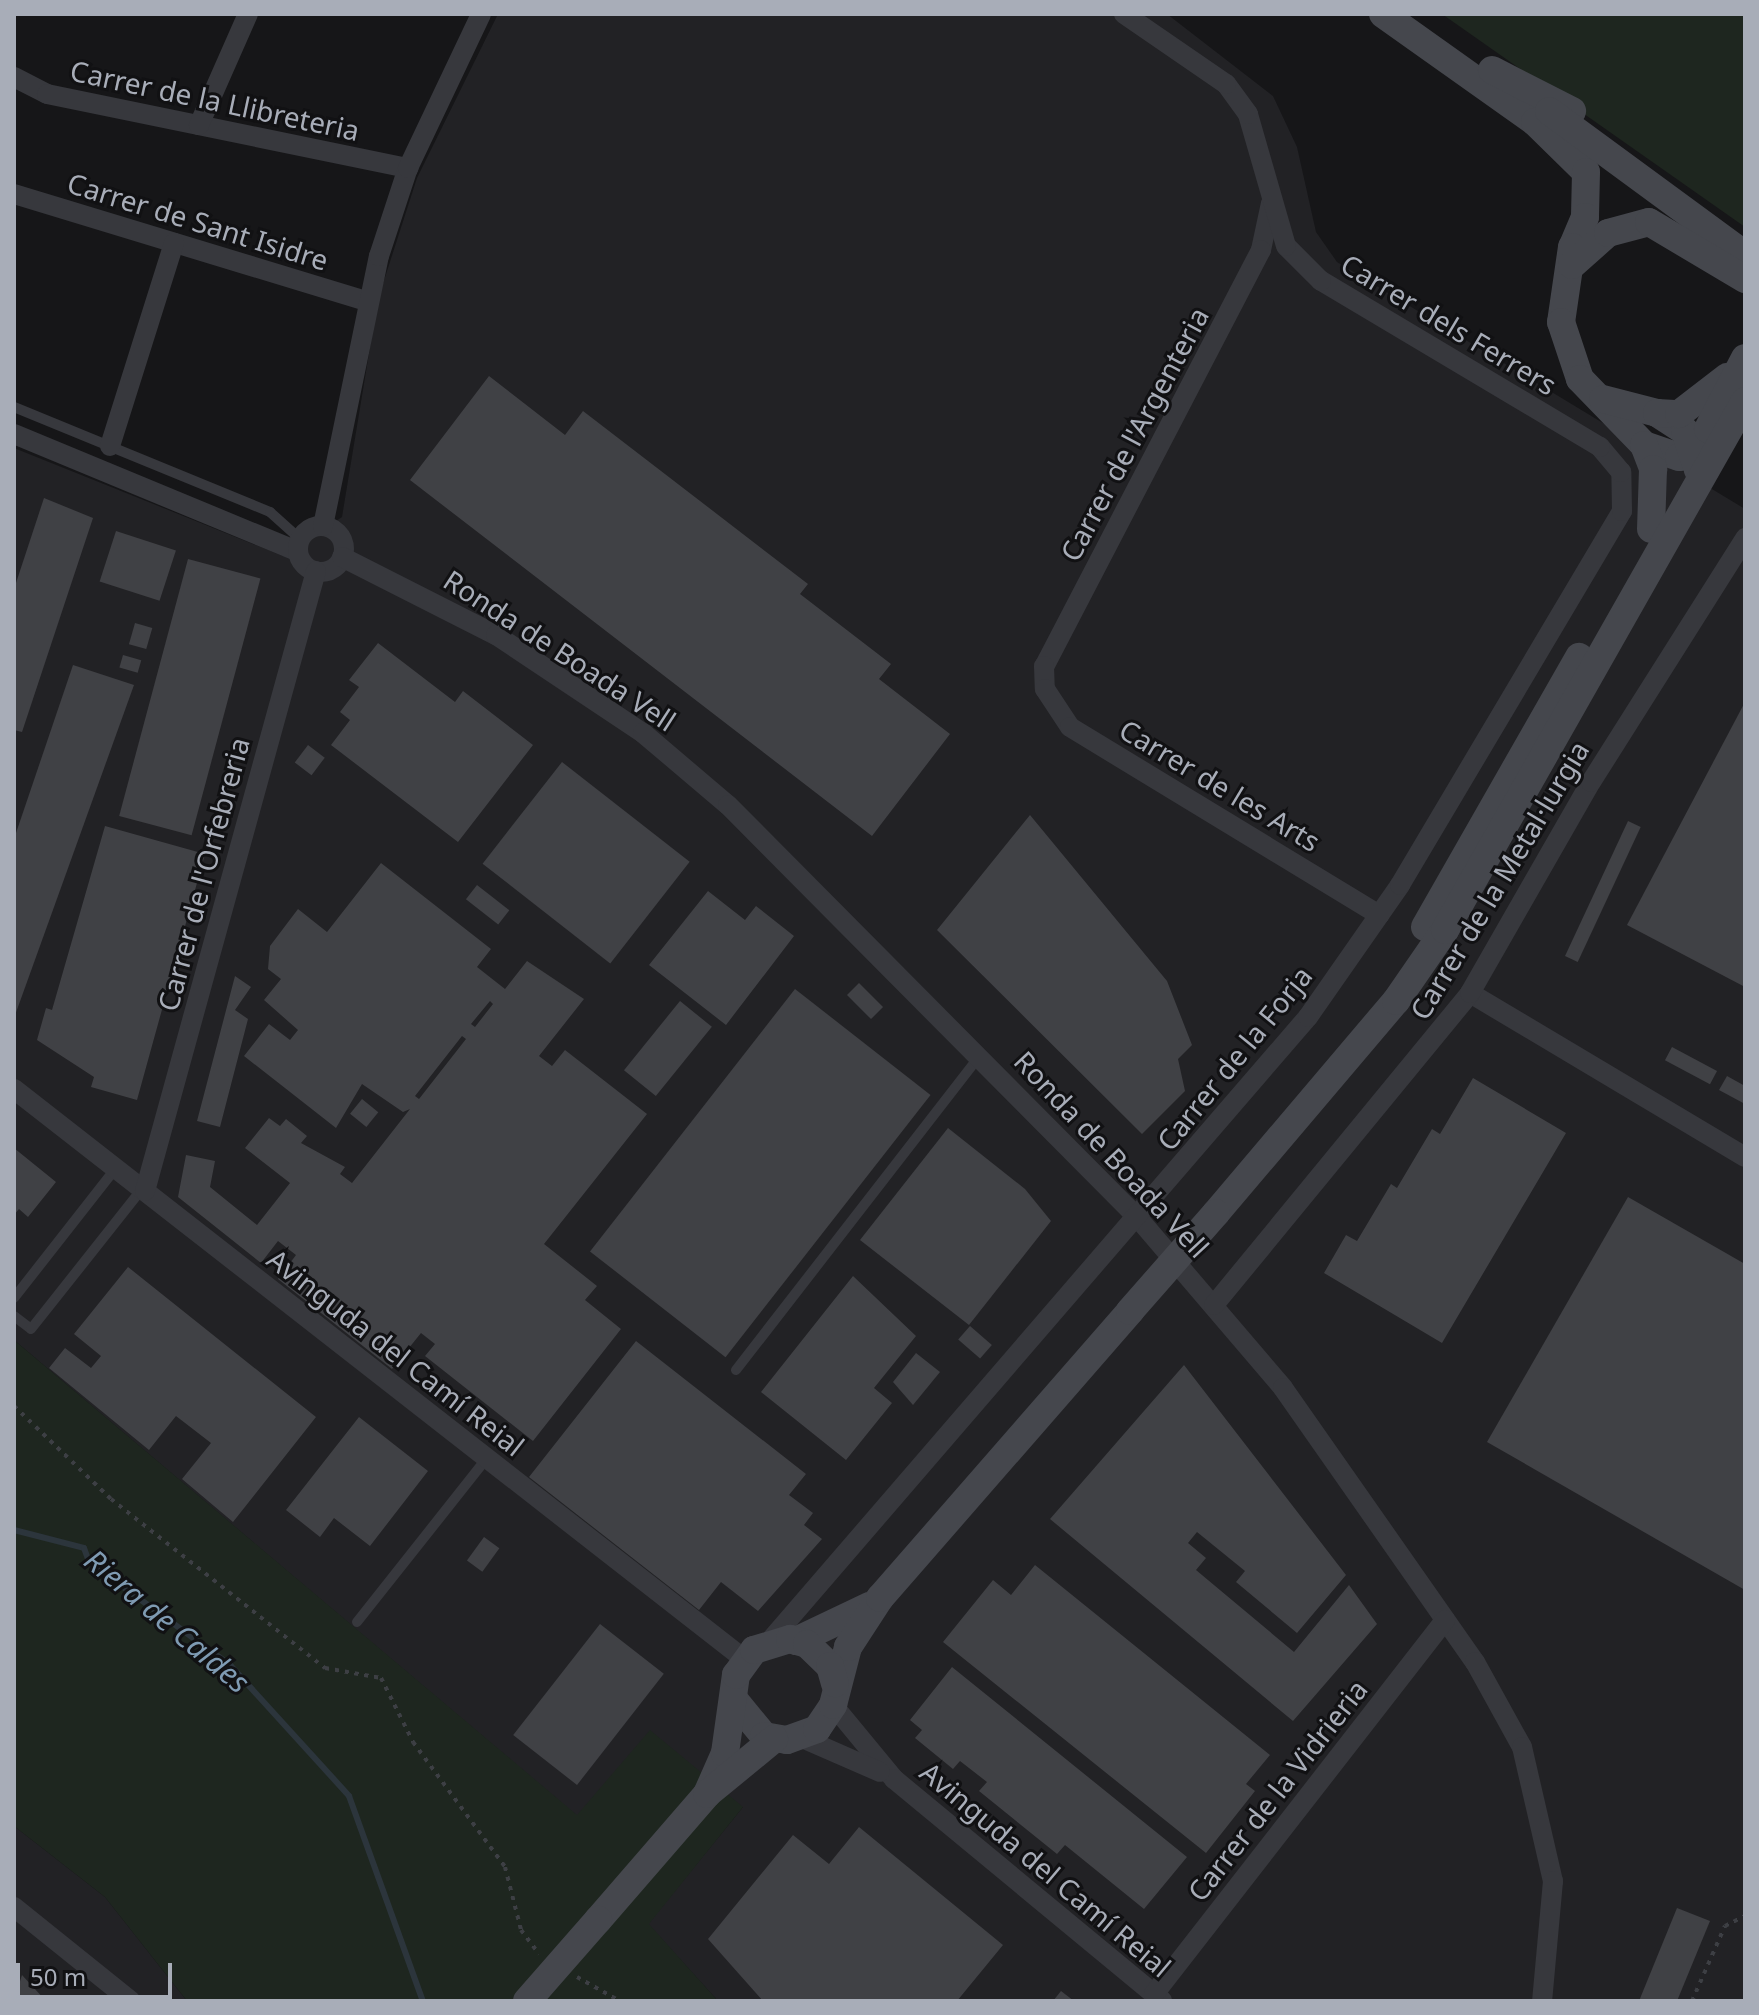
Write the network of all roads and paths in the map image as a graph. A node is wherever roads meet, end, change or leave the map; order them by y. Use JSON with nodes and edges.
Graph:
{"nodes":[{"id":1,"x":248,"y":14,"type":"edge"},
{"id":2,"x":481,"y":14,"type":"edge"},
{"id":3,"x":1124,"y":14,"type":"edge"},
{"id":4,"x":1383,"y":14,"type":"edge"},
{"id":5,"x":1408,"y":14,"type":"edge"},
{"id":6,"x":1492,"y":70,"type":"junction"},
{"id":7,"x":14,"y":77,"type":"edge"},
{"id":8,"x":199,"y":125,"type":"junction"},
{"id":9,"x":408,"y":168,"type":"junction"},
{"id":10,"x":14,"y":194,"type":"edge"},
{"id":11,"x":1271,"y":203,"type":"junction"},
{"id":12,"x":1745,"y":235,"type":"edge"},
{"id":13,"x":174,"y":243,"type":"junction"},
{"id":14,"x":1745,"y":255,"type":"edge"},
{"id":15,"x":1572,"y":265,"type":"junction"},
{"id":16,"x":1745,"y":279,"type":"edge"},
{"id":17,"x":366,"y":301,"type":"junction"},
{"id":18,"x":1745,"y":356,"type":"edge"},
{"id":19,"x":1603,"y":399,"type":"junction"},
{"id":20,"x":1745,"y":401,"type":"edge"},
{"id":21,"x":14,"y":407,"type":"edge"},
{"id":22,"x":1657,"y":413,"type":"junction"},
{"id":23,"x":1730,"y":425,"type":"junction"},
{"id":24,"x":14,"y":434,"type":"edge"},
{"id":25,"x":1644,"y":445,"type":"junction"},
{"id":26,"x":110,"y":446,"type":"junction"},
{"id":27,"x":1695,"y":453,"type":"junction"},
{"id":28,"x":1697,"y":483,"type":"junction"},
{"id":29,"x":1625,"y":487,"type":"joint"},
{"id":30,"x":323,"y":526,"type":"junction"},
{"id":31,"x":1651,"y":529,"type":"junction"},
{"id":32,"x":1745,"y":538,"type":"edge"},
{"id":33,"x":298,"y":545,"type":"junction"},
{"id":34,"x":342,"y":557,"type":"junction"},
{"id":35,"x":316,"y":571,"type":"junction"},
{"id":36,"x":1045,"y":689,"type":"joint"},
{"id":37,"x":1379,"y":915,"type":"junction"},
{"id":38,"x":1470,"y":993,"type":"junction"},
{"id":39,"x":980,"y":1055,"type":"junction"},
{"id":40,"x":1345,"y":1062,"type":"junction"},
{"id":41,"x":14,"y":1089,"type":"edge"},
{"id":42,"x":1745,"y":1157,"type":"edge"},
{"id":43,"x":116,"y":1168,"type":"junction"},
{"id":44,"x":143,"y":1190,"type":"junction"},
{"id":45,"x":1138,"y":1218,"type":"junction"},
{"id":46,"x":14,"y":1298,"type":"edge"},
{"id":47,"x":1214,"y":1305,"type":"junction"},
{"id":48,"x":14,"y":1316,"type":"edge"},
{"id":49,"x":736,"y":1370,"type":"dead end"},
{"id":50,"x":14,"y":1406,"type":"edge"},
{"id":51,"x":487,"y":1458,"type":"junction"},
{"id":52,"x":880,"y":1598,"type":"junction"},
{"id":53,"x":1445,"y":1620,"type":"junction"},
{"id":54,"x":357,"y":1622,"type":"dead end"},
{"id":55,"x":783,"y":1642,"type":"junction"},
{"id":56,"x":744,"y":1659,"type":"junction"},
{"id":57,"x":834,"y":1694,"type":"junction"},
{"id":58,"x":736,"y":1702,"type":"junction"},
{"id":59,"x":787,"y":1738,"type":"junction"},
{"id":60,"x":894,"y":1779,"type":"junction"},
{"id":61,"x":707,"y":1794,"type":"junction"},
{"id":62,"x":14,"y":1907,"type":"edge"},
{"id":63,"x":1745,"y":1916,"type":"edge"},
{"id":64,"x":553,"y":1963,"type":"dead end"},
{"id":65,"x":566,"y":1970,"type":"dead end"},
{"id":66,"x":1158,"y":1998,"type":"edge"},
{"id":67,"x":131,"y":2001,"type":"edge"},
{"id":68,"x":527,"y":2001,"type":"edge"},
{"id":69,"x":620,"y":2001,"type":"edge"},
{"id":70,"x":1542,"y":2001,"type":"edge"},
{"id":71,"x":1692,"y":2001,"type":"edge"}],
"edges":[{"from":1,"to":8,"type":"street"},
{"from":2,"to":9,"type":"street"},
{"from":3,"to":11,"type":"street","name":"Carrer dels Ferrers"},
{"from":4,"to":15,"type":"main road"},
{"from":5,"to":6,"type":"main road"},
{"from":6,"to":12,"type":"main road"},
{"from":6,"to":14,"type":"main road"},
{"from":7,"to":8,"type":"street","name":"Carrer de la Llibreteria"},
{"from":8,"to":9,"type":"street","name":"Carrer de la Llibreteria"},
{"from":9,"to":17,"type":"street"},
{"from":10,"to":13,"type":"street","name":"Carrer de Sant Isidre"},
{"from":11,"to":29,"type":"street","name":"Carrer dels Ferrers"},
{"from":11,"to":36,"type":"street","name":"Carrer de l'Argenteria"},
{"from":13,"to":17,"type":"street","name":"Carrer de Sant Isidre"},
{"from":13,"to":26,"type":"street"},
{"from":15,"to":16,"type":"main road"},
{"from":15,"to":19,"type":"main road"},
{"from":17,"to":30,"type":"street"},
{"from":18,"to":22,"type":"main road"},
{"from":18,"to":27,"type":"main road"},
{"from":19,"to":22,"type":"main road"},
{"from":19,"to":25,"type":"main road"},
{"from":20,"to":23,"type":"main road"},
{"from":21,"to":26,"type":"lane"},
{"from":22,"to":27,"type":"main road"},
{"from":23,"to":27,"type":"main road"},
{"from":23,"to":28,"type":"main road"},
{"from":24,"to":33,"type":"street"},
{"from":25,"to":27,"type":"main road"},
{"from":25,"to":31,"type":"main road"},
{"from":26,"to":33,"type":"lane"},
{"from":27,"to":28,"type":"main road"},
{"from":27,"to":31,"type":"main road"},
{"from":28,"to":40,"type":"main road"},
{"from":29,"to":37,"type":"street","name":"Carrer de la Forja"},
{"from":30,"to":33,"type":"street"},
{"from":30,"to":34,"type":"street"},
{"from":31,"to":40,"type":"main road"},
{"from":32,"to":38,"type":"street","name":"Carrer de la Metal·lurgia"},
{"from":33,"to":35,"type":"street"},
{"from":34,"to":35,"type":"street"},
{"from":34,"to":39,"type":"street","name":"Ronda de Boada Vell"},
{"from":35,"to":44,"type":"street","name":"Carrer de l'Orfebreria"},
{"from":36,"to":37,"type":"street","name":"Carrer de les Arts"},
{"from":37,"to":45,"type":"street","name":"Carrer de la Forja"},
{"from":38,"to":42,"type":"street"},
{"from":38,"to":47,"type":"street","name":"Carrer de la Metal·lurgia"},
{"from":39,"to":45,"type":"street","name":"Ronda de Boada Vell"},
{"from":39,"to":49,"type":"lane"},
{"from":40,"to":52,"type":"main road","bridge":true},
{"from":41,"to":43,"type":"street","name":"Avinguda del Camí Reial"},
{"from":43,"to":44,"type":"street","name":"Avinguda del Camí Reial"},
{"from":43,"to":46,"type":"lane"},
{"from":44,"to":48,"type":"lane"},
{"from":44,"to":51,"type":"street","name":"Avinguda del Camí Reial"},
{"from":45,"to":47,"type":"street","name":"Ronda de Boada Vell"},
{"from":45,"to":55,"type":"street","name":"Carrer de la Forja"},
{"from":47,"to":53,"type":"street","name":"Ronda de Boada Vell"},
{"from":50,"to":64,"type":"path"},
{"from":51,"to":54,"type":"lane"},
{"from":51,"to":56,"type":"street","name":"Avinguda del Camí Reial"},
{"from":52,"to":55,"type":"main road"},
{"from":52,"to":57,"type":"main road"},
{"from":53,"to":66,"type":"street","name":"Carrer de la Vidrieria"},
{"from":53,"to":70,"type":"street","name":"Ronda de Boada Vell"},
{"from":55,"to":56,"type":"main road"},
{"from":55,"to":57,"type":"main road"},
{"from":56,"to":58,"type":"main road"},
{"from":57,"to":59,"type":"main road"},
{"from":57,"to":60,"type":"street","name":"Avinguda del Camí Reial"},
{"from":58,"to":59,"type":"main road"},
{"from":58,"to":61,"type":"main road"},
{"from":59,"to":60,"type":"street","name":"Avinguda del Camí Reial"},
{"from":59,"to":61,"type":"main road"},
{"from":60,"to":66,"type":"street","name":"Avinguda del Camí Reial"},
{"from":61,"to":68,"type":"main road","bridge":true},
{"from":62,"to":67,"type":"street"},
{"from":63,"to":71,"type":"path"},
{"from":65,"to":69,"type":"path"}]}
